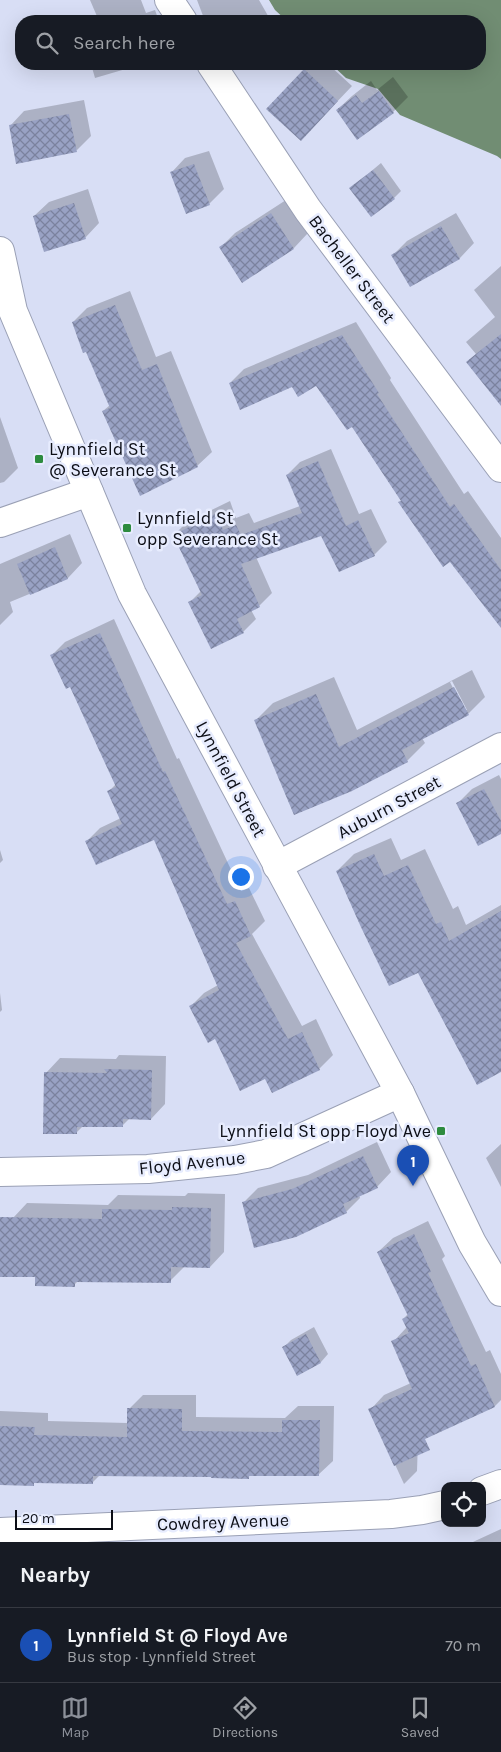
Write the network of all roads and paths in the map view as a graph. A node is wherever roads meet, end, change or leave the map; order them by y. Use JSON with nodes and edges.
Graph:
{"nodes":[{"id":1,"x":169,"y":0,"type":"edge"},
{"id":2,"x":179,"y":15,"type":"edge"},
{"id":3,"x":215,"y":70,"type":"edge"},
{"id":4,"x":0,"y":251,"type":"edge"},
{"id":5,"x":501,"y":468,"type":"edge"},
{"id":6,"x":89,"y":492,"type":"junction"},
{"id":7,"x":0,"y":523,"type":"edge"},
{"id":8,"x":501,"y":747,"type":"edge"},
{"id":9,"x":277,"y":866,"type":"junction"},
{"id":10,"x":400,"y":1093,"type":"junction"},
{"id":11,"x":0,"y":1172,"type":"edge"},
{"id":12,"x":501,"y":1292,"type":"edge"},
{"id":13,"x":501,"y":1484,"type":"edge"},
{"id":14,"x":486,"y":1490,"type":"edge"},
{"id":15,"x":441,"y":1506,"type":"edge"},
{"id":16,"x":0,"y":1532,"type":"edge"}],
"edges":[{"from":1,"to":2,"type":"street"},
{"from":3,"to":5,"type":"street","name":"Bacheller Street"},
{"from":4,"to":6,"type":"street","name":"Lynnfield Street"},
{"from":6,"to":7,"type":"street"},
{"from":6,"to":9,"type":"street","name":"Lynnfield Street"},
{"from":8,"to":9,"type":"street","name":"Auburn Street"},
{"from":9,"to":10,"type":"street","name":"Lynnfield Street"},
{"from":10,"to":11,"type":"street","name":"Floyd Avenue"},
{"from":10,"to":12,"type":"street","name":"Lynnfield Street"},
{"from":13,"to":14,"type":"street"},
{"from":15,"to":16,"type":"street","name":"Cowdrey Avenue"}]}
